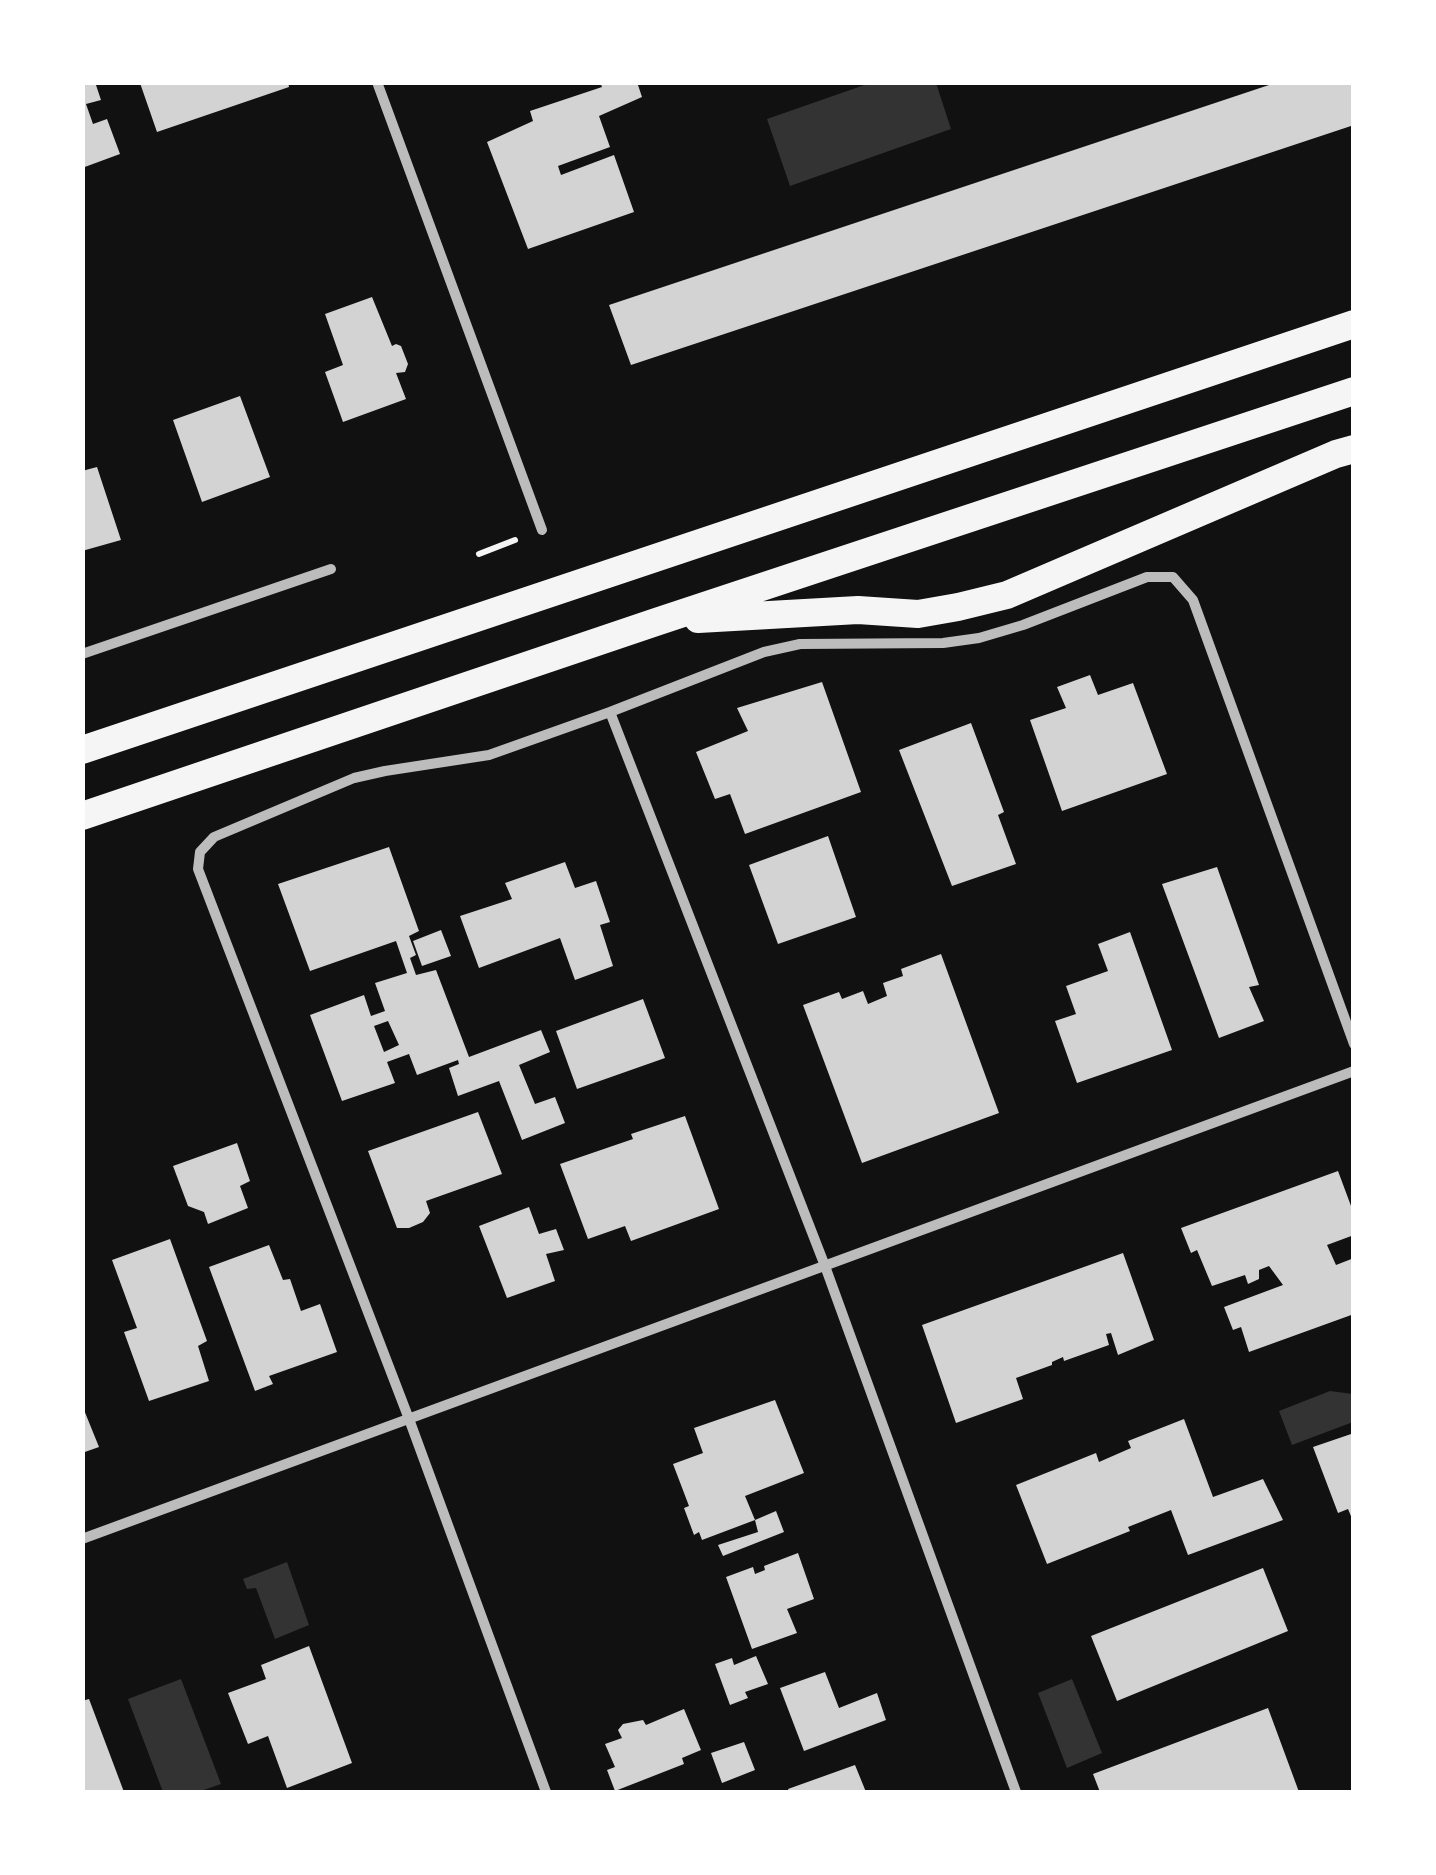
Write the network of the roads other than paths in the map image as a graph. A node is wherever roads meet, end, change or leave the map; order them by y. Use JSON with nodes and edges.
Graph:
{"nodes":[{"id":1,"x":377,"y":82,"type":"edge"},
{"id":2,"x":1354,"y":324,"type":"edge"},
{"id":3,"x":1354,"y":391,"type":"edge"},
{"id":4,"x":1354,"y":449,"type":"edge"},
{"id":5,"x":542,"y":530,"type":"road end"},
{"id":6,"x":331,"y":569,"type":"dead end"},
{"id":7,"x":656,"y":622,"type":"junction"},
{"id":8,"x":82,"y":654,"type":"edge"},
{"id":9,"x":610,"y":712,"type":"junction"},
{"id":10,"x":82,"y":750,"type":"edge"},
{"id":11,"x":82,"y":816,"type":"edge"},
{"id":12,"x":1354,"y":1044,"type":"edge"},
{"id":13,"x":1354,"y":1071,"type":"edge"},
{"id":14,"x":825,"y":1266,"type":"junction"},
{"id":15,"x":409,"y":1419,"type":"junction"},
{"id":16,"x":82,"y":1539,"type":"edge"},
{"id":17,"x":546,"y":1792,"type":"edge"},
{"id":18,"x":1016,"y":1792,"type":"edge"}],
"edges":[{"from":1,"to":5,"type":"street"},
{"from":2,"to":10,"type":"highway"},
{"from":3,"to":7,"type":"highway"},
{"from":4,"to":7,"type":"highway"},
{"from":6,"to":8,"type":"street"},
{"from":7,"to":11,"type":"highway"},
{"from":9,"to":12,"type":"street"},
{"from":9,"to":14,"type":"street"},
{"from":9,"to":15,"type":"street"},
{"from":13,"to":14,"type":"street"},
{"from":14,"to":15,"type":"street"},
{"from":14,"to":18,"type":"street"},
{"from":15,"to":16,"type":"street"},
{"from":15,"to":17,"type":"street"}]}
